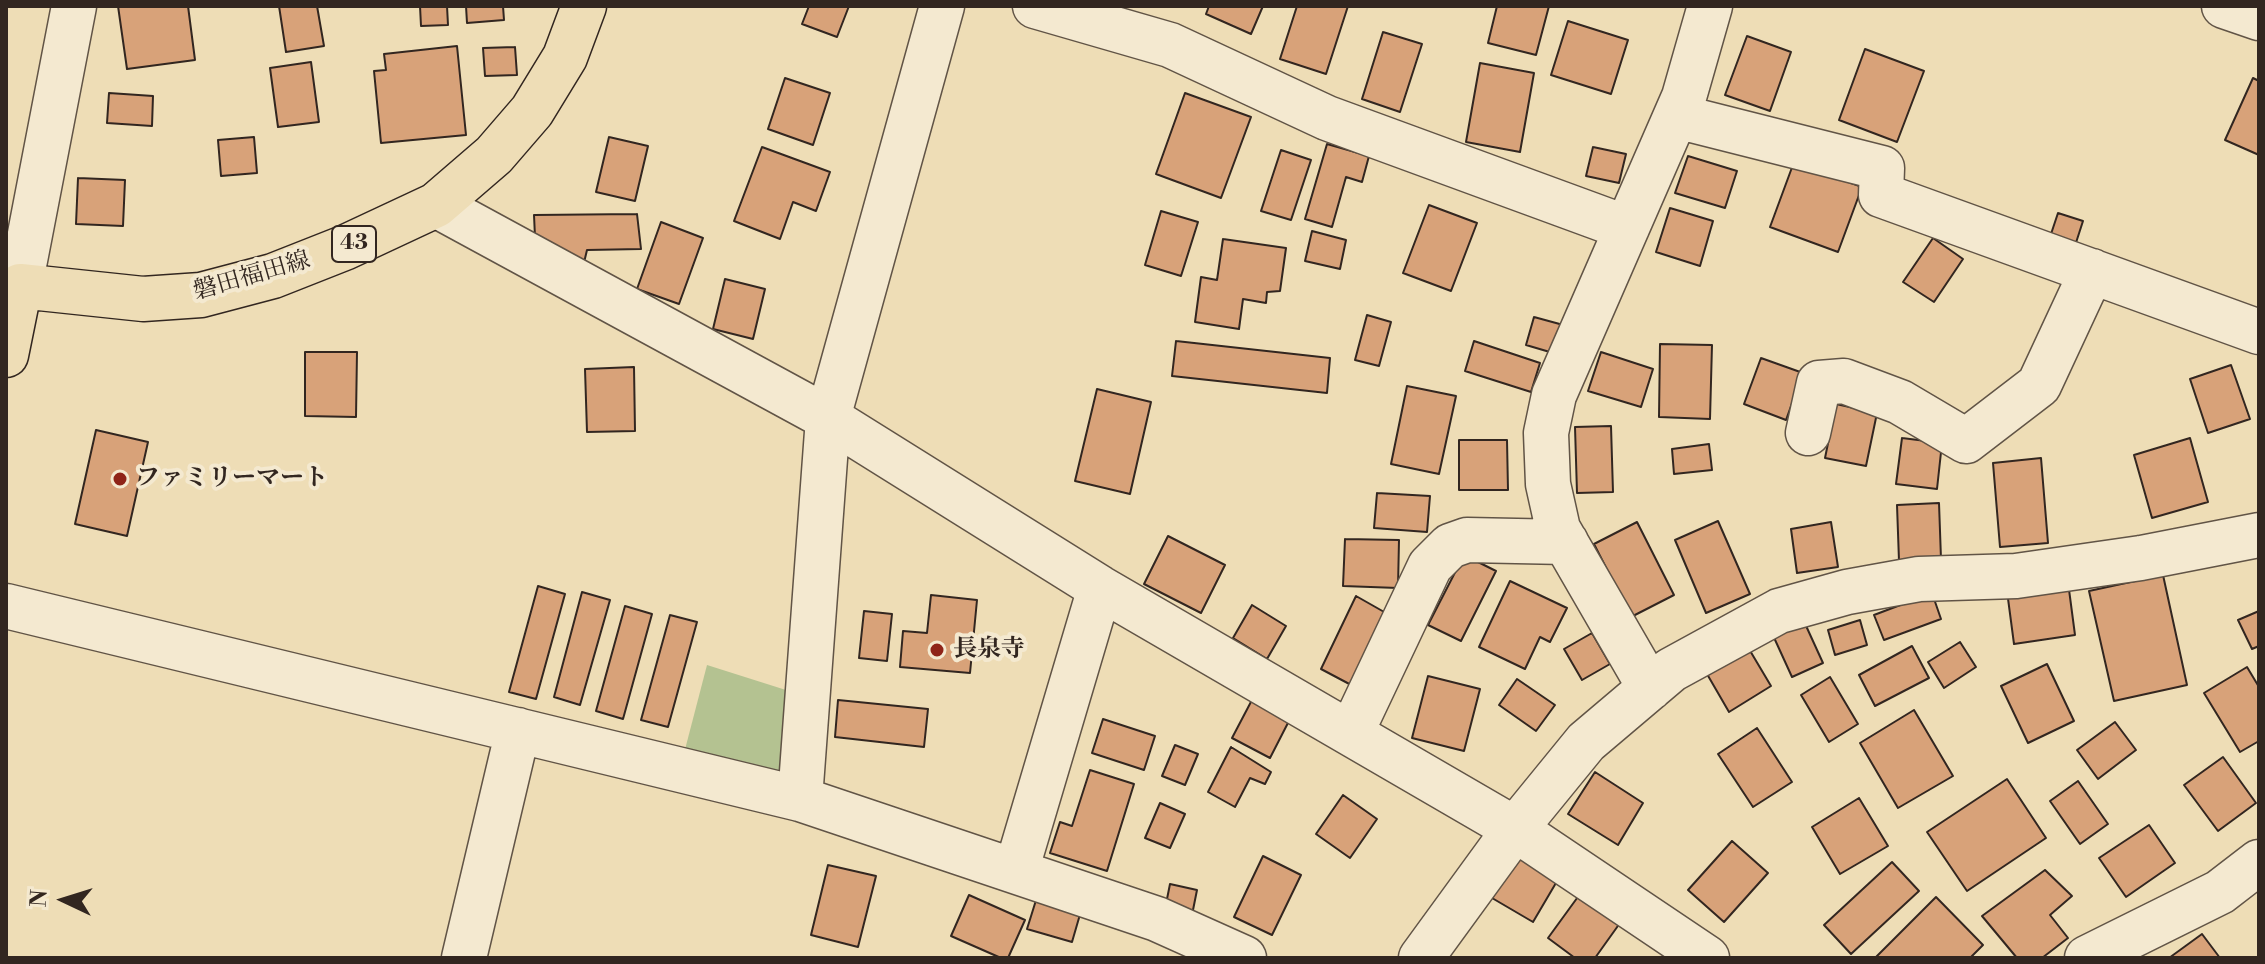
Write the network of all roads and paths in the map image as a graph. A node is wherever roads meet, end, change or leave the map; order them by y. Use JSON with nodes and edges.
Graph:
{"nodes":[{"id":1,"x":74,"y":6,"type":"edge"},
{"id":2,"x":584,"y":6,"type":"edge"},
{"id":3,"x":942,"y":6,"type":"edge"},
{"id":4,"x":1035,"y":6,"type":"edge"},
{"id":5,"x":1710,"y":6,"type":"edge"},
{"id":6,"x":2224,"y":6,"type":"edge"},
{"id":7,"x":1097,"y":14,"type":"edge"},
{"id":8,"x":2259,"y":18,"type":"edge"},
{"id":9,"x":1676,"y":116,"type":"junction"},
{"id":10,"x":436,"y":205,"type":"junction"},
{"id":11,"x":1627,"y":228,"type":"junction"},
{"id":12,"x":2092,"y":271,"type":"junction"},
{"id":13,"x":13,"y":284,"type":"edge"},
{"id":14,"x":2259,"y":332,"type":"edge"},
{"id":15,"x":6,"y":355,"type":"edge"},
{"id":16,"x":828,"y":418,"type":"junction"},
{"id":17,"x":1808,"y":433,"type":"dead end"},
{"id":18,"x":2259,"y":535,"type":"edge"},
{"id":19,"x":1566,"y":542,"type":"junction"},
{"id":20,"x":1100,"y":588,"type":"junction"},
{"id":21,"x":6,"y":606,"type":"edge"},
{"id":22,"x":1650,"y":688,"type":"junction"},
{"id":23,"x":518,"y":730,"type":"junction"},
{"id":24,"x":1351,"y":733,"type":"junction"},
{"id":25,"x":800,"y":799,"type":"junction"},
{"id":26,"x":1515,"y":829,"type":"junction"},
{"id":27,"x":2259,"y":862,"type":"edge"},
{"id":28,"x":1016,"y":871,"type":"junction"},
{"id":29,"x":464,"y":958,"type":"edge"},
{"id":30,"x":1244,"y":958,"type":"edge"},
{"id":31,"x":1421,"y":958,"type":"edge"},
{"id":32,"x":1707,"y":958,"type":"edge"},
{"id":33,"x":2087,"y":958,"type":"edge"}],
"edges":[{"from":1,"to":13,"type":"street"},
{"from":2,"to":10,"type":"main road","name":"磐田福田線","number":"43"},
{"from":3,"to":16,"type":"street"},
{"from":4,"to":7,"type":"street"},
{"from":5,"to":9,"type":"street"},
{"from":6,"to":8,"type":"street"},
{"from":7,"to":11,"type":"street"},
{"from":9,"to":11,"type":"street"},
{"from":9,"to":12,"type":"street"},
{"from":10,"to":13,"type":"main road","name":"磐田福田線","number":"43"},
{"from":10,"to":16,"type":"street"},
{"from":11,"to":19,"type":"street"},
{"from":12,"to":14,"type":"street"},
{"from":12,"to":17,"type":"street"},
{"from":13,"to":15,"type":"main road"},
{"from":16,"to":20,"type":"street"},
{"from":16,"to":25,"type":"street"},
{"from":18,"to":22,"type":"street"},
{"from":19,"to":22,"type":"street"},
{"from":19,"to":24,"type":"street"},
{"from":20,"to":24,"type":"street"},
{"from":20,"to":28,"type":"street"},
{"from":21,"to":23,"type":"street"},
{"from":22,"to":26,"type":"street"},
{"from":23,"to":25,"type":"street"},
{"from":23,"to":29,"type":"street"},
{"from":24,"to":26,"type":"street"},
{"from":25,"to":28,"type":"street"},
{"from":26,"to":31,"type":"street"},
{"from":26,"to":32,"type":"street"},
{"from":27,"to":33,"type":"street"},
{"from":28,"to":30,"type":"street"}]}
